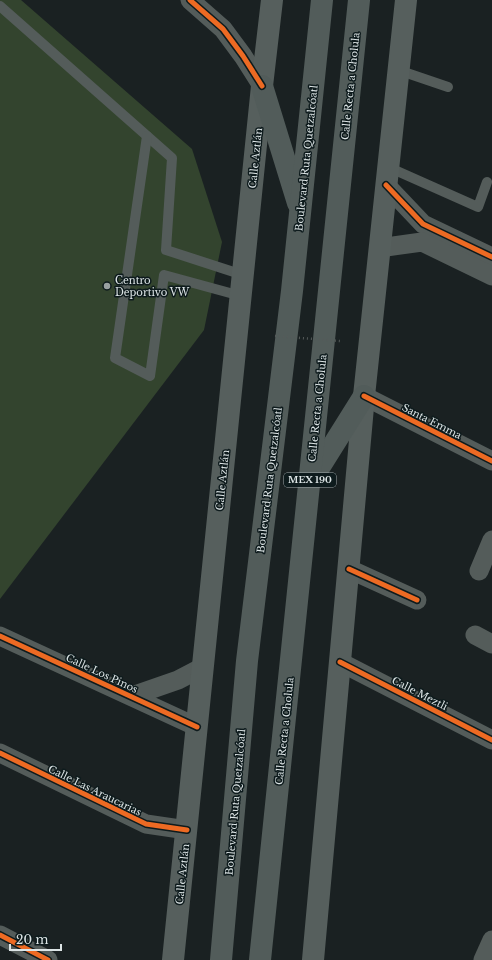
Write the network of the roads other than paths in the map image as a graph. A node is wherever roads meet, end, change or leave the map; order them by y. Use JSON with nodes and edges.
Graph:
{"nodes":[{"id":1,"x":190,"y":0,"type":"edge"},
{"id":2,"x":272,"y":0,"type":"edge"},
{"id":3,"x":322,"y":0,"type":"edge"},
{"id":4,"x":359,"y":0,"type":"edge"},
{"id":5,"x":406,"y":0,"type":"edge"},
{"id":6,"x":0,"y":6,"type":"edge"},
{"id":7,"x":398,"y":70,"type":"junction"},
{"id":8,"x":262,"y":86,"type":"junction"},
{"id":9,"x":448,"y":86,"type":"dead end"},
{"id":10,"x":147,"y":136,"type":"junction"},
{"id":11,"x":387,"y":176,"type":"junction"},
{"id":12,"x":487,"y":182,"type":"dead end"},
{"id":13,"x":301,"y":213,"type":"junction"},
{"id":14,"x":380,"y":248,"type":"junction"},
{"id":15,"x":492,"y":257,"type":"edge"},
{"id":16,"x":243,"y":275,"type":"junction"},
{"id":17,"x":492,"y":276,"type":"edge"},
{"id":18,"x":241,"y":296,"type":"junction"},
{"id":19,"x":364,"y":396,"type":"junction"},
{"id":20,"x":492,"y":462,"type":"edge"},
{"id":21,"x":309,"y":484,"type":"junction"},
{"id":22,"x":492,"y":540,"type":"edge"},
{"id":23,"x":349,"y":569,"type":"junction"},
{"id":24,"x":479,"y":571,"type":"dead end"},
{"id":25,"x":417,"y":600,"type":"dead end"},
{"id":26,"x":475,"y":635,"type":"dead end"},
{"id":27,"x":0,"y":636,"type":"edge"},
{"id":28,"x":492,"y":644,"type":"edge"},
{"id":29,"x":340,"y":662,"type":"junction"},
{"id":30,"x":203,"y":667,"type":"junction"},
{"id":31,"x":132,"y":696,"type":"junction"},
{"id":32,"x":196,"y":727,"type":"junction"},
{"id":33,"x":492,"y":740,"type":"edge"},
{"id":34,"x":0,"y":753,"type":"edge"},
{"id":35,"x":186,"y":830,"type":"junction"},
{"id":36,"x":0,"y":935,"type":"edge"},
{"id":37,"x":492,"y":940,"type":"edge"},
{"id":38,"x":48,"y":960,"type":"edge"},
{"id":39,"x":173,"y":960,"type":"edge"},
{"id":40,"x":221,"y":960,"type":"edge"},
{"id":41,"x":260,"y":960,"type":"edge"},
{"id":42,"x":313,"y":960,"type":"edge"},
{"id":43,"x":483,"y":960,"type":"edge"}],
"edges":[{"from":1,"to":8,"type":"street"},
{"from":2,"to":8,"type":"main road","name":"Calle Aztlán"},
{"from":3,"to":13,"type":"main road","name":"Boulevard Ruta Quetzalcóatl","number":"MEX 190"},
{"from":4,"to":21,"type":"main road","name":"Calle Recta a Cholula","number":"MEX 190"},
{"from":5,"to":7,"type":"main road"},
{"from":6,"to":10,"type":"lane"},
{"from":7,"to":9,"type":"lane"},
{"from":7,"to":11,"type":"main road"},
{"from":8,"to":13,"type":"main road"},
{"from":8,"to":16,"type":"main road","name":"Calle Aztlán"},
{"from":10,"to":16,"type":"lane"},
{"from":10,"to":18,"type":"lane"},
{"from":11,"to":12,"type":"lane"},
{"from":11,"to":14,"type":"main road"},
{"from":11,"to":15,"type":"street"},
{"from":13,"to":40,"type":"main road","name":"Boulevard Ruta Quetzalcóatl","number":"MEX 190"},
{"from":14,"to":17,"type":"street"},
{"from":14,"to":19,"type":"main road"},
{"from":16,"to":18,"type":"main road","name":"Calle Aztlán"},
{"from":18,"to":30,"type":"main road","name":"Calle Aztlán"},
{"from":19,"to":20,"type":"street","name":"Santa Emma"},
{"from":19,"to":21,"type":"main road"},
{"from":19,"to":23,"type":"main road"},
{"from":21,"to":41,"type":"main road","name":"Calle Recta a Cholula","number":"MEX 190"},
{"from":22,"to":24,"type":"street"},
{"from":23,"to":25,"type":"street"},
{"from":23,"to":29,"type":"main road"},
{"from":26,"to":28,"type":"street"},
{"from":27,"to":31,"type":"street","name":"Calle Los Pinos"},
{"from":29,"to":33,"type":"street","name":"Calle Meztli"},
{"from":29,"to":42,"type":"main road"},
{"from":30,"to":31,"type":"street","name":"Calle Los Pinos"},
{"from":30,"to":32,"type":"main road","name":"Calle Aztlán"},
{"from":31,"to":32,"type":"street","name":"Calle Los Pinos"},
{"from":32,"to":35,"type":"main road","name":"Calle Aztlán"},
{"from":34,"to":35,"type":"street","name":"Calle Las Araucarias"},
{"from":35,"to":39,"type":"main road","name":"Calle Aztlán"},
{"from":36,"to":38,"type":"street"},
{"from":37,"to":43,"type":"street"}]}
